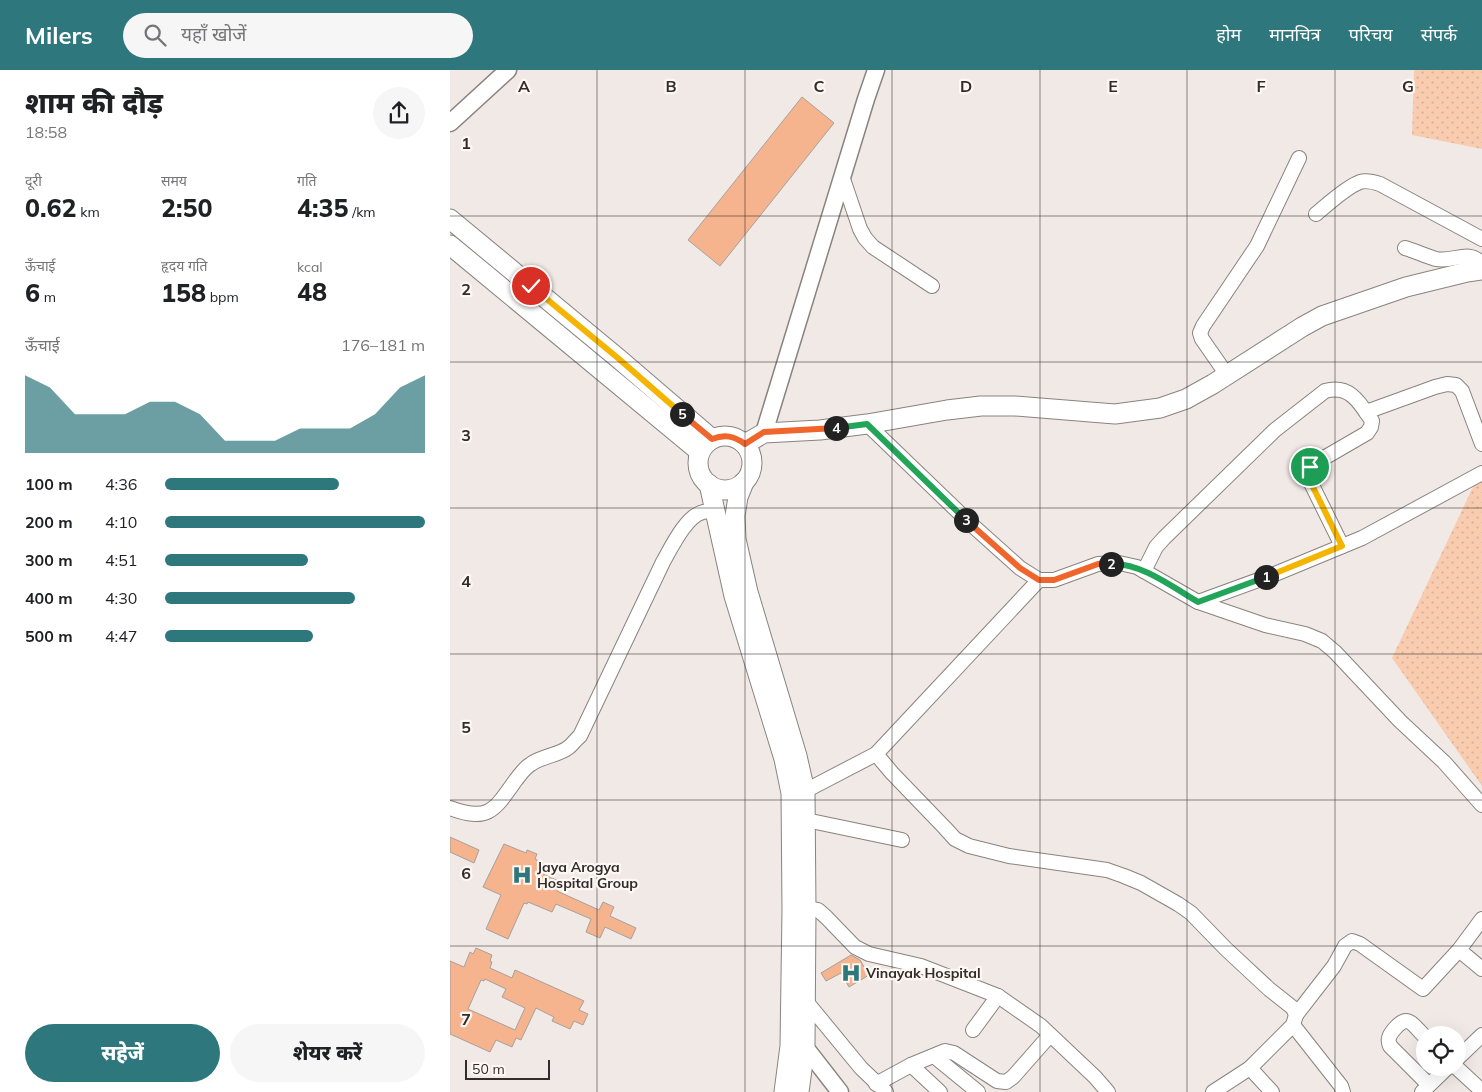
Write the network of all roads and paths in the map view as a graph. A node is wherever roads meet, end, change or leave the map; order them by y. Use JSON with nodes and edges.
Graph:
{"nodes":[{"id":1,"x":508,"y":70,"type":"edge"},
{"id":2,"x":876,"y":70,"type":"edge"},
{"id":3,"x":450,"y":123,"type":"edge"},
{"id":4,"x":1299,"y":158,"type":"dead end"},
{"id":5,"x":842,"y":176,"type":"junction"},
{"id":6,"x":1316,"y":214,"type":"dead end"},
{"id":7,"x":450,"y":219,"type":"edge"},
{"id":8,"x":1482,"y":239,"type":"edge"},
{"id":9,"x":450,"y":245,"type":"edge"},
{"id":10,"x":1405,"y":248,"type":"dead end"},
{"id":11,"x":1482,"y":264,"type":"edge"},
{"id":12,"x":1482,"y":270,"type":"edge"},
{"id":13,"x":932,"y":286,"type":"dead end"},
{"id":14,"x":1227,"y":375,"type":"junction"},
{"id":15,"x":1366,"y":412,"type":"junction"},
{"id":16,"x":867,"y":424,"type":"junction"},
{"id":17,"x":764,"y":432,"type":"junction"},
{"id":18,"x":745,"y":444,"type":"junction"},
{"id":19,"x":1482,"y":444,"type":"edge"},
{"id":20,"x":706,"y":446,"type":"junction"},
{"id":21,"x":1482,"y":473,"type":"edge"},
{"id":22,"x":744,"y":482,"type":"junction"},
{"id":23,"x":709,"y":484,"type":"junction"},
{"id":24,"x":716,"y":510,"type":"junction"},
{"id":25,"x":1342,"y":546,"type":"junction"},
{"id":26,"x":1144,"y":571,"type":"junction"},
{"id":27,"x":1039,"y":580,"type":"junction"},
{"id":28,"x":1198,"y":602,"type":"junction"},
{"id":29,"x":876,"y":754,"type":"junction"},
{"id":30,"x":798,"y":792,"type":"junction"},
{"id":31,"x":1482,"y":804,"type":"edge"},
{"id":32,"x":450,"y":808,"type":"edge"},
{"id":33,"x":806,"y":820,"type":"junction"},
{"id":34,"x":902,"y":840,"type":"dead end"},
{"id":35,"x":806,"y":910,"type":"junction"},
{"id":36,"x":1482,"y":919,"type":"edge"},
{"id":37,"x":1459,"y":950,"type":"junction"},
{"id":38,"x":1482,"y":969,"type":"edge"},
{"id":39,"x":998,"y":996,"type":"junction"},
{"id":40,"x":805,"y":1000,"type":"junction"},
{"id":41,"x":1295,"y":1020,"type":"junction"},
{"id":42,"x":1416,"y":1029,"type":"edge"},
{"id":43,"x":974,"y":1030,"type":"dead end"},
{"id":44,"x":1050,"y":1035,"type":"junction"},
{"id":45,"x":1482,"y":1035,"type":"edge"},
{"id":46,"x":798,"y":1047,"type":"junction"},
{"id":47,"x":1466,"y":1050,"type":"edge"},
{"id":48,"x":934,"y":1056,"type":"junction"},
{"id":49,"x":911,"y":1065,"type":"junction"},
{"id":50,"x":1250,"y":1068,"type":"junction"},
{"id":51,"x":1439,"y":1076,"type":"edge"},
{"id":52,"x":1466,"y":1076,"type":"edge"},
{"id":53,"x":881,"y":1088,"type":"edge"},
{"id":54,"x":1426,"y":1088,"type":"edge"},
{"id":55,"x":1482,"y":1091,"type":"edge"},
{"id":56,"x":784,"y":1092,"type":"edge"},
{"id":57,"x":798,"y":1092,"type":"edge"},
{"id":58,"x":840,"y":1092,"type":"edge"},
{"id":59,"x":940,"y":1092,"type":"edge"},
{"id":60,"x":978,"y":1092,"type":"edge"},
{"id":61,"x":1108,"y":1092,"type":"edge"},
{"id":62,"x":1213,"y":1092,"type":"edge"},
{"id":63,"x":1272,"y":1092,"type":"edge"},
{"id":64,"x":1343,"y":1092,"type":"edge"}],
"edges":[{"from":1,"to":3,"type":"street"},
{"from":2,"to":5,"type":"street"},
{"from":4,"to":14,"type":"street"},
{"from":5,"to":13,"type":"street"},
{"from":5,"to":17,"type":"street"},
{"from":6,"to":8,"type":"street"},
{"from":7,"to":20,"type":"main road"},
{"from":9,"to":20,"type":"main road"},
{"from":10,"to":11,"type":"street"},
{"from":12,"to":14,"type":"main road"},
{"from":14,"to":16,"type":"main road"},
{"from":15,"to":19,"type":"street"},
{"from":15,"to":25,"type":"street"},
{"from":15,"to":26,"type":"street"},
{"from":16,"to":17,"type":"main road"},
{"from":16,"to":27,"type":"street"},
{"from":17,"to":18,"type":"main road"},
{"from":18,"to":20,"type":"main road"},
{"from":18,"to":22,"type":"main road"},
{"from":20,"to":23,"type":"main road"},
{"from":21,"to":25,"type":"street"},
{"from":22,"to":23,"type":"main road"},
{"from":22,"to":30,"type":"main road"},
{"from":23,"to":24,"type":"main road"},
{"from":24,"to":30,"type":"main road"},
{"from":24,"to":32,"type":"street"},
{"from":25,"to":28,"type":"street"},
{"from":26,"to":27,"type":"street"},
{"from":26,"to":28,"type":"street"},
{"from":27,"to":29,"type":"street"},
{"from":28,"to":31,"type":"street"},
{"from":29,"to":30,"type":"street"},
{"from":29,"to":41,"type":"street"},
{"from":30,"to":33,"type":"main road"},
{"from":30,"to":46,"type":"main road"},
{"from":33,"to":34,"type":"street"},
{"from":33,"to":35,"type":"main road"},
{"from":35,"to":39,"type":"street"},
{"from":35,"to":40,"type":"main road"},
{"from":36,"to":37,"type":"street"},
{"from":37,"to":38,"type":"street"},
{"from":37,"to":41,"type":"street"},
{"from":39,"to":43,"type":"street"},
{"from":39,"to":44,"type":"street"},
{"from":40,"to":46,"type":"main road"},
{"from":40,"to":53,"type":"street"},
{"from":41,"to":50,"type":"street"},
{"from":41,"to":64,"type":"street"},
{"from":42,"to":54,"type":"street"},
{"from":44,"to":48,"type":"street"},
{"from":44,"to":61,"type":"street"},
{"from":45,"to":47,"type":"street"},
{"from":46,"to":56,"type":"main road"},
{"from":46,"to":57,"type":"main road"},
{"from":46,"to":58,"type":"street"},
{"from":48,"to":49,"type":"street"},
{"from":48,"to":60,"type":"street"},
{"from":49,"to":53,"type":"street"},
{"from":49,"to":59,"type":"street"},
{"from":50,"to":62,"type":"street"},
{"from":50,"to":63,"type":"street"},
{"from":51,"to":54,"type":"street"},
{"from":52,"to":55,"type":"street"}]}
